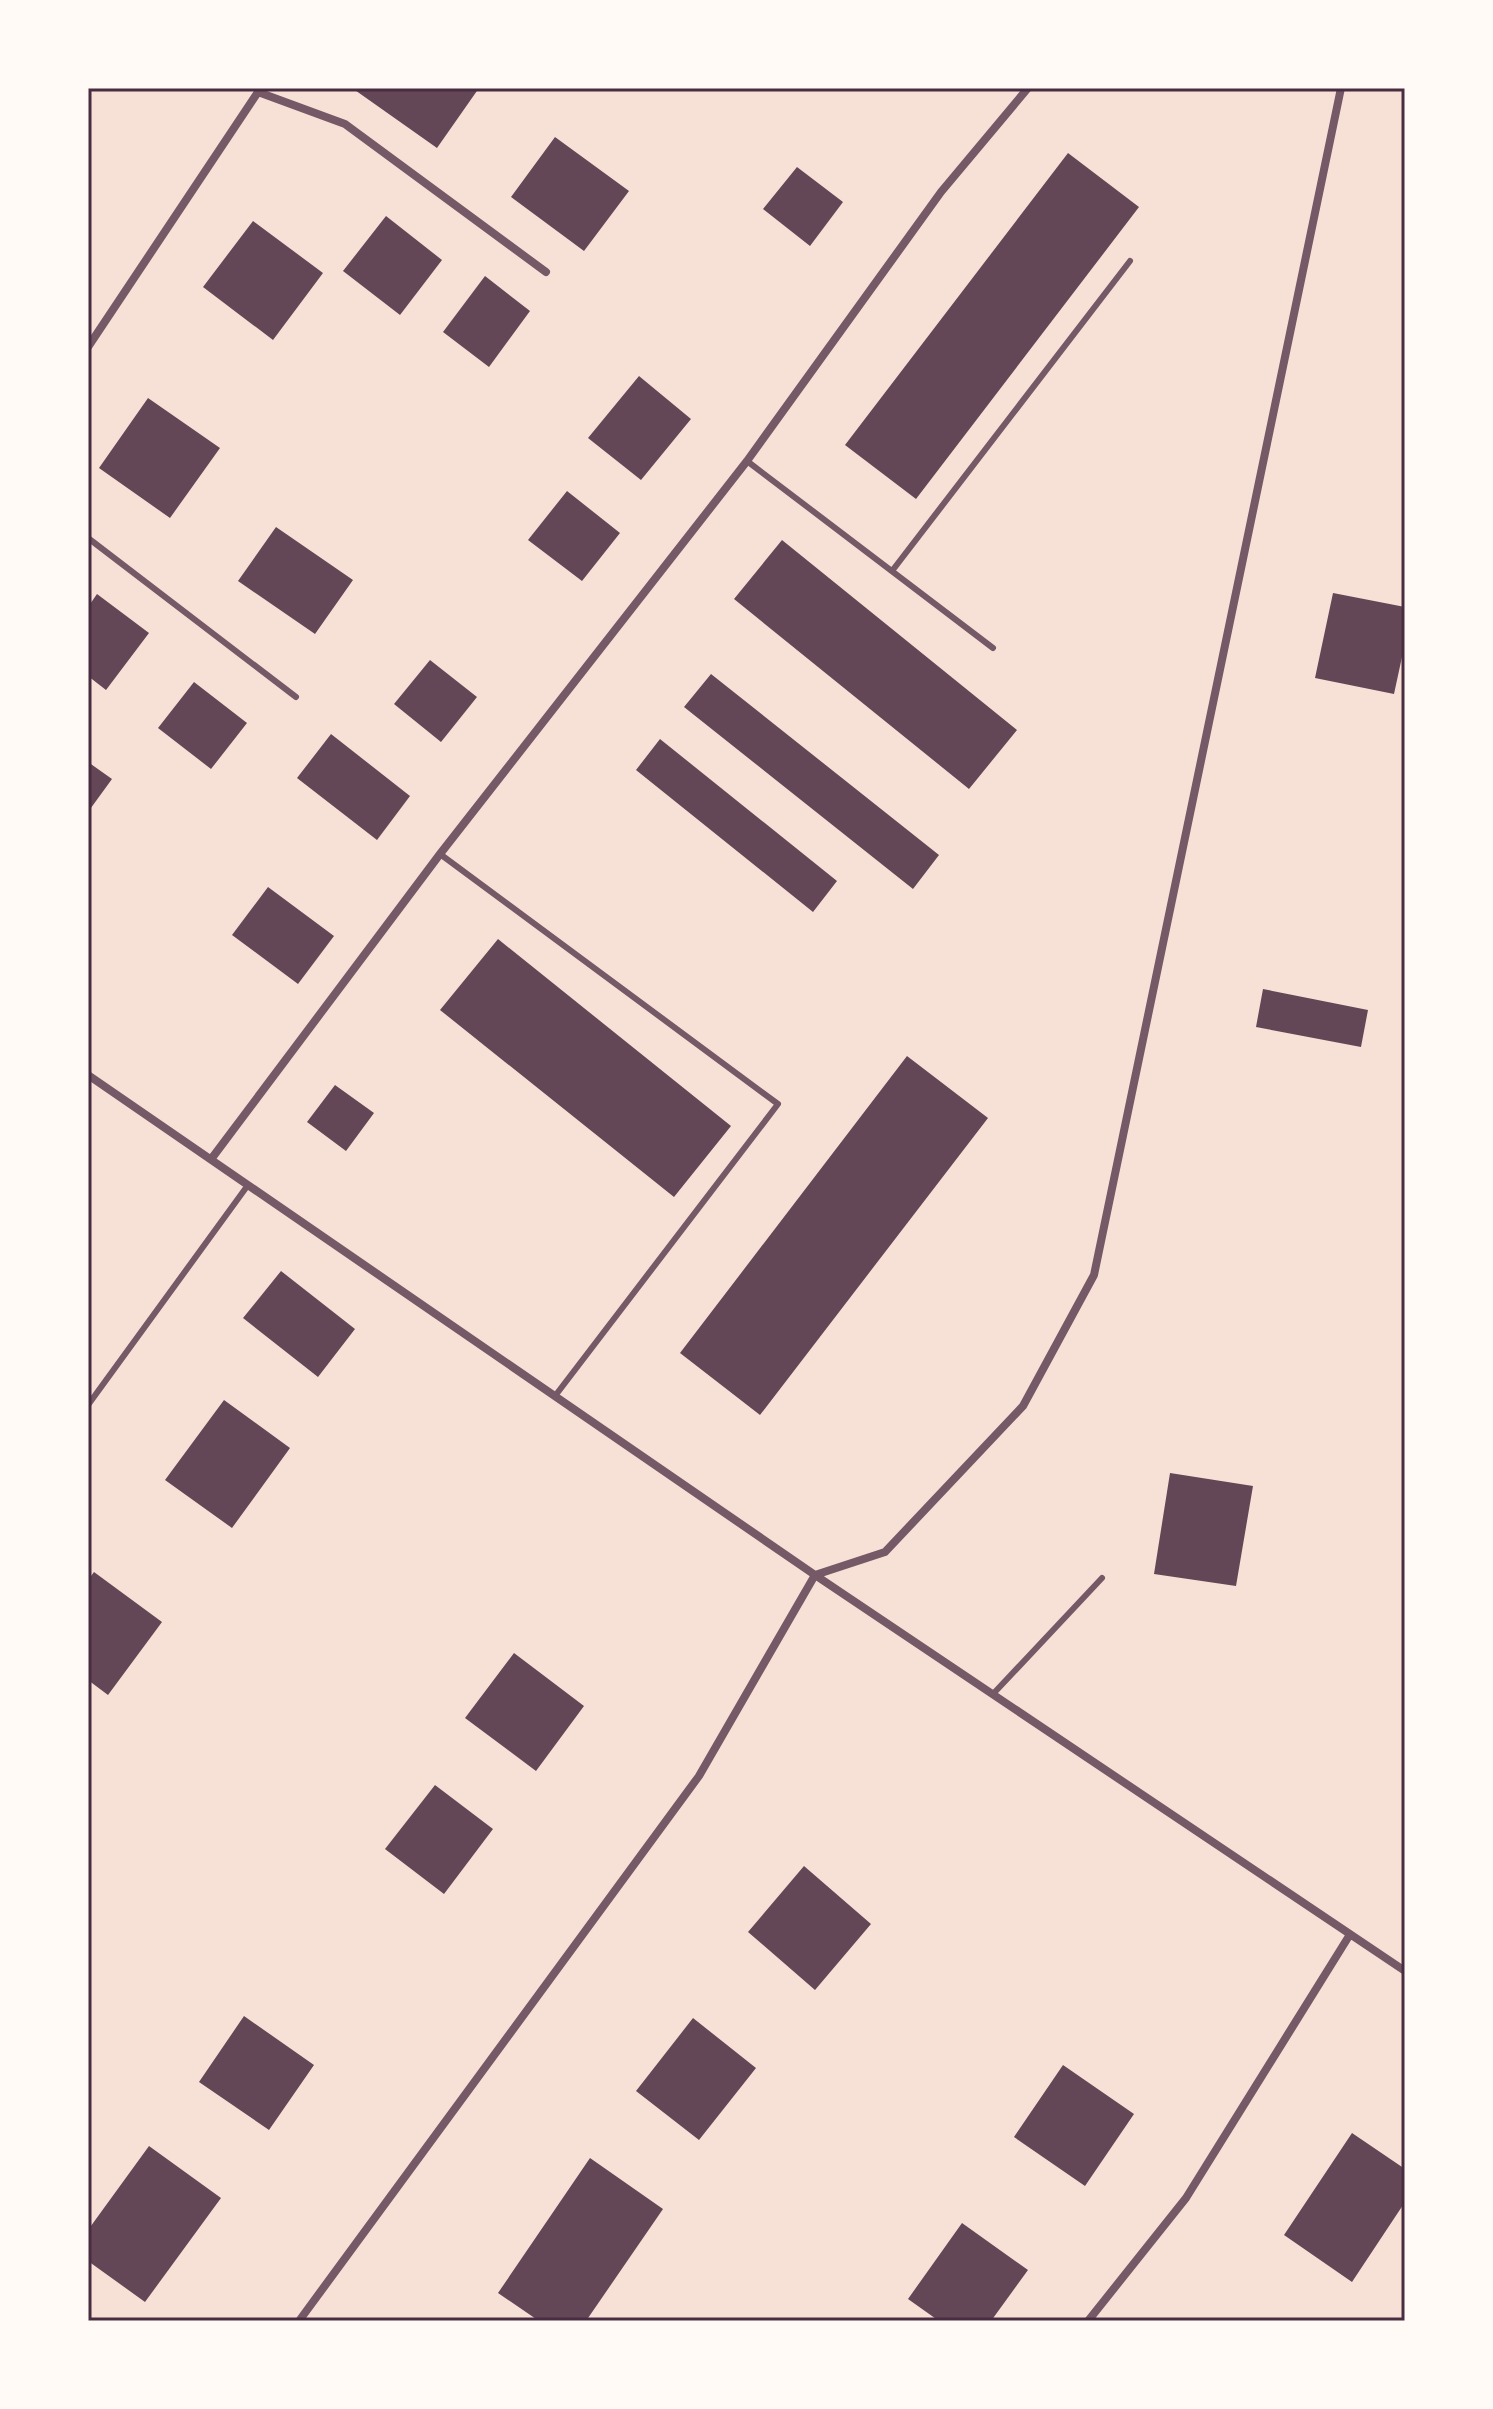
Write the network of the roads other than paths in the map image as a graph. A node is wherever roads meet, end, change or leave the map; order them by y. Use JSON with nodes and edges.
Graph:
{"nodes":[{"id":1,"x":1028,"y":88,"type":"edge"},
{"id":2,"x":1341,"y":88,"type":"edge"},
{"id":3,"x":257,"y":90,"type":"edge"},
{"id":4,"x":1130,"y":261,"type":"dead end"},
{"id":5,"x":546,"y":272,"type":"dead end"},
{"id":6,"x":88,"y":347,"type":"edge"},
{"id":7,"x":747,"y":461,"type":"junction"},
{"id":8,"x":88,"y":538,"type":"edge"},
{"id":9,"x":892,"y":571,"type":"junction"},
{"id":10,"x":993,"y":648,"type":"dead end"},
{"id":11,"x":296,"y":697,"type":"dead end"},
{"id":12,"x":440,"y":854,"type":"junction"},
{"id":13,"x":88,"y":1075,"type":"edge"},
{"id":14,"x":212,"y":1158,"type":"junction"},
{"id":15,"x":248,"y":1185,"type":"junction"},
{"id":16,"x":555,"y":1396,"type":"junction"},
{"id":17,"x":88,"y":1405,"type":"edge"},
{"id":18,"x":815,"y":1575,"type":"junction"},
{"id":19,"x":1102,"y":1578,"type":"dead end"},
{"id":20,"x":993,"y":1694,"type":"junction"},
{"id":21,"x":1349,"y":1936,"type":"junction"},
{"id":22,"x":1405,"y":1971,"type":"edge"},
{"id":23,"x":299,"y":2321,"type":"edge"},
{"id":24,"x":1088,"y":2321,"type":"edge"}],
"edges":[{"from":1,"to":7,"type":"street"},
{"from":2,"to":18,"type":"street"},
{"from":3,"to":5,"type":"street"},
{"from":3,"to":6,"type":"street"},
{"from":4,"to":9,"type":"lane"},
{"from":7,"to":9,"type":"lane"},
{"from":7,"to":12,"type":"street"},
{"from":8,"to":11,"type":"lane"},
{"from":9,"to":10,"type":"lane"},
{"from":12,"to":14,"type":"street"},
{"from":12,"to":16,"type":"lane"},
{"from":13,"to":14,"type":"street"},
{"from":14,"to":15,"type":"street"},
{"from":15,"to":16,"type":"street"},
{"from":15,"to":17,"type":"lane"},
{"from":16,"to":18,"type":"street"},
{"from":18,"to":20,"type":"street"},
{"from":18,"to":23,"type":"street"},
{"from":19,"to":20,"type":"lane"},
{"from":20,"to":21,"type":"street"},
{"from":21,"to":22,"type":"street"},
{"from":21,"to":24,"type":"street"}]}
